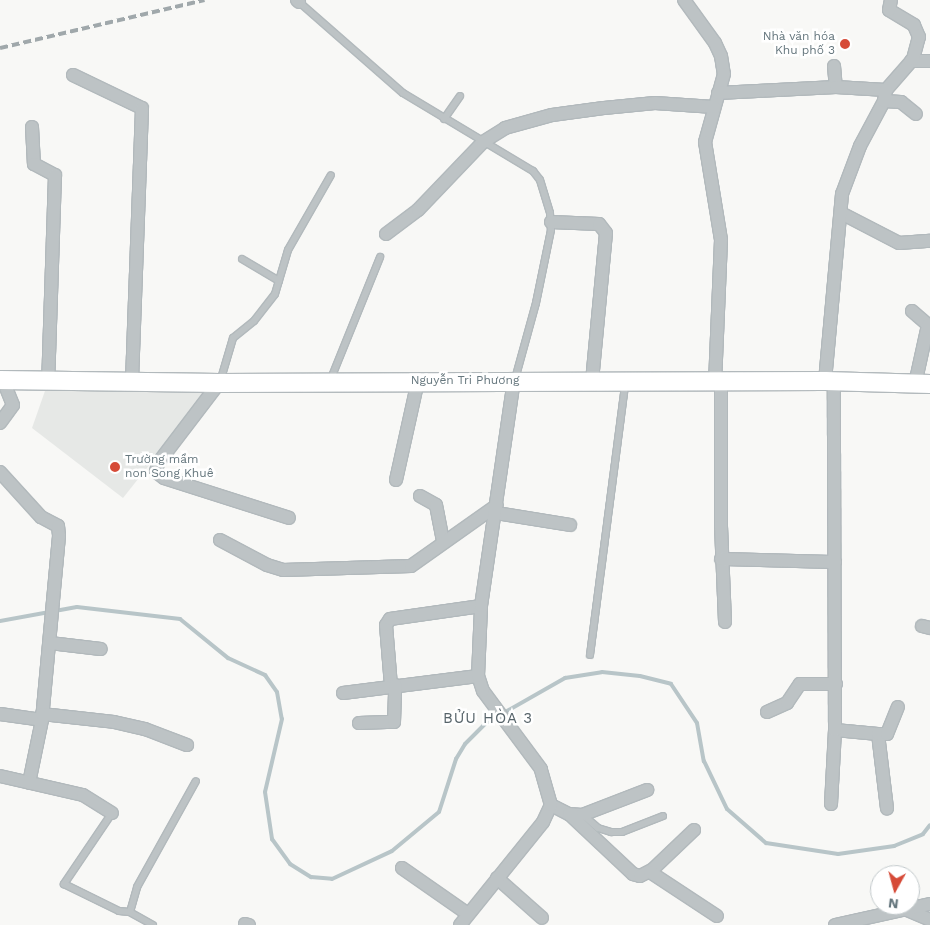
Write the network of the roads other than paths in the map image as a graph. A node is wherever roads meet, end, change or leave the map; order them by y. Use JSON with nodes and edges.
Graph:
{"nodes":[{"id":1,"x":684,"y":0,"type":"edge"},
{"id":2,"x":891,"y":0,"type":"edge"},
{"id":3,"x":298,"y":1,"type":"edge"},
{"id":4,"x":911,"y":61,"type":"junction"},
{"id":5,"x":930,"y":61,"type":"edge"},
{"id":6,"x":834,"y":66,"type":"dead end"},
{"id":7,"x":73,"y":75,"type":"dead end"},
{"id":8,"x":836,"y":87,"type":"junction"},
{"id":9,"x":718,"y":93,"type":"junction"},
{"id":10,"x":885,"y":95,"type":"junction"},
{"id":11,"x":460,"y":96,"type":"dead end"},
{"id":12,"x":714,"y":107,"type":"junction"},
{"id":13,"x":916,"y":114,"type":"dead end"},
{"id":14,"x":444,"y":119,"type":"junction"},
{"id":15,"x":32,"y":127,"type":"dead end"},
{"id":16,"x":483,"y":142,"type":"junction"},
{"id":17,"x":331,"y":175,"type":"dead end"},
{"id":18,"x":841,"y":213,"type":"junction"},
{"id":19,"x":551,"y":222,"type":"junction"},
{"id":20,"x":386,"y":234,"type":"dead end"},
{"id":21,"x":930,"y":241,"type":"edge"},
{"id":22,"x":380,"y":257,"type":"dead end"},
{"id":23,"x":242,"y":259,"type":"dead end"},
{"id":24,"x":279,"y":281,"type":"junction"},
{"id":25,"x":912,"y":311,"type":"dead end"},
{"id":26,"x":1,"y":380,"type":"edge"},
{"id":27,"x":514,"y":380,"type":"junction"},
{"id":28,"x":592,"y":380,"type":"junction"},
{"id":29,"x":418,"y":381,"type":"junction"},
{"id":30,"x":625,"y":381,"type":"junction"},
{"id":31,"x":48,"y":382,"type":"junction"},
{"id":32,"x":132,"y":382,"type":"junction"},
{"id":33,"x":330,"y":382,"type":"junction"},
{"id":34,"x":718,"y":382,"type":"junction"},
{"id":35,"x":830,"y":382,"type":"junction"},
{"id":36,"x":219,"y":383,"type":"junction"},
{"id":37,"x":922,"y":384,"type":"edge"},
{"id":38,"x":0,"y":423,"type":"edge"},
{"id":39,"x":0,"y":472,"type":"edge"},
{"id":40,"x":396,"y":480,"type":"dead end"},
{"id":41,"x":420,"y":496,"type":"dead end"},
{"id":42,"x":497,"y":509,"type":"junction"},
{"id":43,"x":289,"y":518,"type":"dead end"},
{"id":44,"x":570,"y":525,"type":"dead end"},
{"id":45,"x":220,"y":540,"type":"dead end"},
{"id":46,"x":444,"y":542,"type":"junction"},
{"id":47,"x":721,"y":559,"type":"junction"},
{"id":48,"x":835,"y":562,"type":"junction"},
{"id":49,"x":481,"y":606,"type":"junction"},
{"id":50,"x":725,"y":622,"type":"dead end"},
{"id":51,"x":50,"y":643,"type":"junction"},
{"id":52,"x":101,"y":649,"type":"dead end"},
{"id":53,"x":590,"y":656,"type":"dead end"},
{"id":54,"x":478,"y":676,"type":"junction"},
{"id":55,"x":836,"y":684,"type":"junction"},
{"id":56,"x":393,"y":685,"type":"junction"},
{"id":57,"x":343,"y":693,"type":"dead end"},
{"id":58,"x":898,"y":707,"type":"dead end"},
{"id":59,"x":767,"y":712,"type":"dead end"},
{"id":60,"x":0,"y":714,"type":"edge"},
{"id":61,"x":42,"y":717,"type":"junction"},
{"id":62,"x":359,"y":723,"type":"dead end"},
{"id":63,"x":835,"y":730,"type":"junction"},
{"id":64,"x":878,"y":734,"type":"junction"},
{"id":65,"x":188,"y":745,"type":"dead end"},
{"id":66,"x":0,"y":776,"type":"edge"},
{"id":67,"x":196,"y":781,"type":"dead end"},
{"id":68,"x":29,"y":783,"type":"junction"},
{"id":69,"x":646,"y":790,"type":"dead end"},
{"id":70,"x":831,"y":804,"type":"dead end"},
{"id":71,"x":550,"y":805,"type":"junction"},
{"id":72,"x":887,"y":808,"type":"dead end"},
{"id":73,"x":112,"y":813,"type":"joint"},
{"id":74,"x":576,"y":814,"type":"junction"},
{"id":75,"x":663,"y":816,"type":"dead end"},
{"id":76,"x":694,"y":830,"type":"dead end"},
{"id":77,"x":402,"y":868,"type":"dead end"},
{"id":78,"x":650,"y":872,"type":"junction"},
{"id":79,"x":496,"y":878,"type":"junction"},
{"id":80,"x":130,"y":912,"type":"junction"},
{"id":81,"x":468,"y":914,"type":"junction"},
{"id":82,"x":883,"y":915,"type":"edge"},
{"id":83,"x":918,"y":915,"type":"edge"},
{"id":84,"x":717,"y":916,"type":"dead end"},
{"id":85,"x":542,"y":918,"type":"dead end"},
{"id":86,"x":930,"y":920,"type":"edge"},
{"id":87,"x":153,"y":925,"type":"edge"},
{"id":88,"x":460,"y":925,"type":"edge"},
{"id":89,"x":835,"y":925,"type":"edge"}],
"edges":[{"from":1,"to":9,"type":"street"},
{"from":2,"to":4,"type":"street"},
{"from":3,"to":14,"type":"lane"},
{"from":4,"to":5,"type":"street"},
{"from":4,"to":10,"type":"street"},
{"from":6,"to":8,"type":"street"},
{"from":7,"to":32,"type":"street"},
{"from":8,"to":9,"type":"street"},
{"from":8,"to":10,"type":"street"},
{"from":9,"to":12,"type":"street"},
{"from":10,"to":13,"type":"street"},
{"from":10,"to":18,"type":"street"},
{"from":11,"to":14,"type":"lane"},
{"from":12,"to":16,"type":"street"},
{"from":12,"to":34,"type":"street"},
{"from":14,"to":16,"type":"lane"},
{"from":15,"to":31,"type":"street"},
{"from":16,"to":19,"type":"lane"},
{"from":16,"to":20,"type":"street"},
{"from":17,"to":24,"type":"lane"},
{"from":18,"to":21,"type":"street"},
{"from":18,"to":35,"type":"street"},
{"from":19,"to":27,"type":"lane"},
{"from":19,"to":28,"type":"street"},
{"from":22,"to":33,"type":"lane"},
{"from":23,"to":24,"type":"lane"},
{"from":24,"to":36,"type":"lane"},
{"from":25,"to":37,"type":"street"},
{"from":26,"to":31,"type":"main road","name":"Nguyễn Tri Phương"},
{"from":26,"to":38,"type":"street"},
{"from":27,"to":28,"type":"main road","name":"Nguyễn Tri Phương"},
{"from":27,"to":29,"type":"main road","name":"Nguyễn Tri Phương"},
{"from":27,"to":42,"type":"street"},
{"from":28,"to":30,"type":"main road","name":"Nguyễn Tri Phương"},
{"from":29,"to":33,"type":"main road","name":"Nguyễn Tri Phương"},
{"from":29,"to":40,"type":"street"},
{"from":30,"to":34,"type":"main road","name":"Nguyễn Tri Phương"},
{"from":30,"to":53,"type":"lane"},
{"from":31,"to":32,"type":"main road","name":"Nguyễn Tri Phương"},
{"from":32,"to":36,"type":"main road","name":"Nguyễn Tri Phương"},
{"from":33,"to":36,"type":"main road","name":"Nguyễn Tri Phương"},
{"from":34,"to":35,"type":"main road","name":"Nguyễn Tri Phương"},
{"from":34,"to":47,"type":"street"},
{"from":35,"to":37,"type":"main road","name":"Nguyễn Tri Phương"},
{"from":35,"to":48,"type":"street"},
{"from":36,"to":43,"type":"street"},
{"from":39,"to":51,"type":"street"},
{"from":41,"to":46,"type":"street"},
{"from":42,"to":44,"type":"street"},
{"from":42,"to":46,"type":"street"},
{"from":42,"to":49,"type":"street"},
{"from":45,"to":46,"type":"street"},
{"from":47,"to":48,"type":"street"},
{"from":47,"to":50,"type":"street"},
{"from":48,"to":55,"type":"street"},
{"from":49,"to":54,"type":"street"},
{"from":49,"to":56,"type":"street"},
{"from":51,"to":52,"type":"street"},
{"from":51,"to":61,"type":"street"},
{"from":54,"to":56,"type":"street"},
{"from":54,"to":71,"type":"street"},
{"from":55,"to":59,"type":"street"},
{"from":55,"to":63,"type":"street"},
{"from":56,"to":57,"type":"street"},
{"from":56,"to":62,"type":"street"},
{"from":58,"to":64,"type":"street"},
{"from":60,"to":61,"type":"street"},
{"from":61,"to":65,"type":"street"},
{"from":61,"to":68,"type":"street"},
{"from":63,"to":64,"type":"street"},
{"from":63,"to":70,"type":"street"},
{"from":64,"to":72,"type":"street"},
{"from":66,"to":68,"type":"street"},
{"from":67,"to":80,"type":"lane"},
{"from":68,"to":73,"type":"street"},
{"from":69,"to":74,"type":"street"},
{"from":71,"to":74,"type":"street"},
{"from":71,"to":79,"type":"street"},
{"from":73,"to":80,"type":"lane"},
{"from":74,"to":75,"type":"lane"},
{"from":74,"to":78,"type":"street"},
{"from":76,"to":78,"type":"street"},
{"from":77,"to":81,"type":"street"},
{"from":78,"to":84,"type":"street"},
{"from":79,"to":81,"type":"street"},
{"from":79,"to":85,"type":"street"},
{"from":80,"to":87,"type":"lane"},
{"from":81,"to":88,"type":"street"},
{"from":82,"to":89,"type":"street"},
{"from":83,"to":86,"type":"street"}]}
